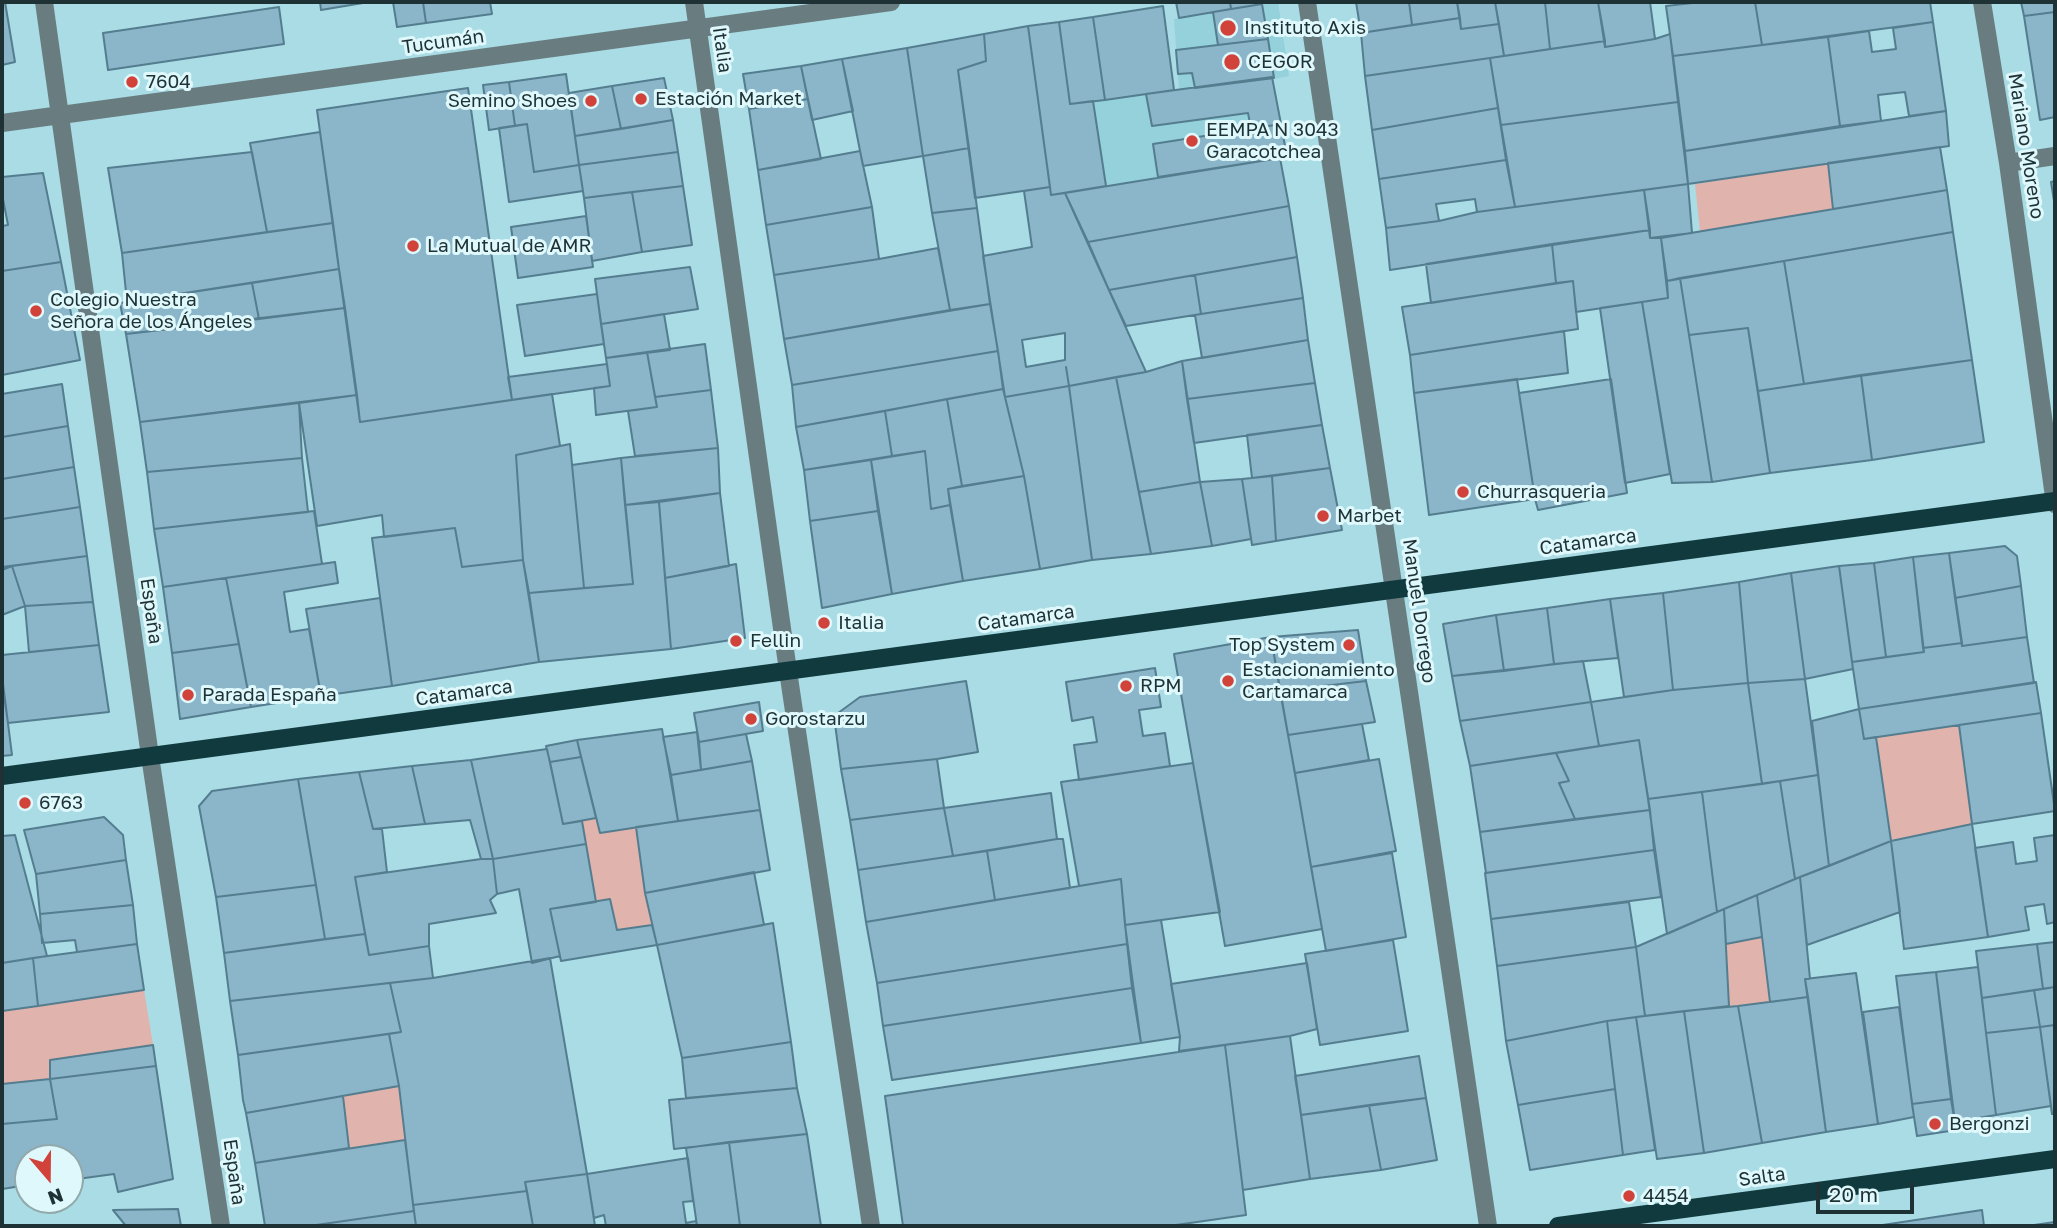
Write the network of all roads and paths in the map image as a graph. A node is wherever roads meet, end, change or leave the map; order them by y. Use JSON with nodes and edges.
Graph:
{"nodes":[{"id":1,"x":44,"y":2,"type":"edge"},
{"id":2,"x":694,"y":2,"type":"edge"},
{"id":3,"x":891,"y":2,"type":"edge"},
{"id":4,"x":1307,"y":2,"type":"edge"},
{"id":5,"x":1982,"y":2,"type":"edge"},
{"id":6,"x":698,"y":28,"type":"junction"},
{"id":7,"x":60,"y":116,"type":"junction"},
{"id":8,"x":2,"y":123,"type":"edge"},
{"id":9,"x":2055,"y":156,"type":"edge"},
{"id":10,"x":2008,"y":163,"type":"junction"},
{"id":11,"x":2055,"y":502,"type":"edge"},
{"id":12,"x":1394,"y":589,"type":"junction"},
{"id":13,"x":788,"y":671,"type":"junction"},
{"id":14,"x":150,"y":757,"type":"junction"},
{"id":15,"x":2,"y":776,"type":"edge"},
{"id":16,"x":2055,"y":1159,"type":"edge"},
{"id":17,"x":220,"y":1226,"type":"edge"},
{"id":18,"x":871,"y":1226,"type":"edge"},
{"id":19,"x":1488,"y":1226,"type":"edge"},
{"id":20,"x":1558,"y":1226,"type":"edge"}],
"edges":[{"from":1,"to":7,"type":"street","name":"España"},
{"from":2,"to":6,"type":"street","name":"Italia"},
{"from":3,"to":6,"type":"street","name":"Tucumán"},
{"from":4,"to":12,"type":"street","name":"Manuel Dorrego"},
{"from":5,"to":10,"type":"street","name":"Mariano Moreno"},
{"from":6,"to":7,"type":"street","name":"Tucumán"},
{"from":6,"to":13,"type":"street","name":"Italia"},
{"from":7,"to":8,"type":"street","name":"Tucumán"},
{"from":7,"to":14,"type":"street","name":"España"},
{"from":9,"to":10,"type":"street"},
{"from":10,"to":11,"type":"street","name":"Mariano Moreno"},
{"from":11,"to":12,"type":"main road","name":"Catamarca"},
{"from":12,"to":13,"type":"main road","name":"Catamarca"},
{"from":12,"to":19,"type":"street","name":"Manuel Dorrego"},
{"from":13,"to":14,"type":"main road","name":"Catamarca"},
{"from":13,"to":18,"type":"street","name":"Italia"},
{"from":14,"to":15,"type":"main road","name":"Catamarca"},
{"from":14,"to":17,"type":"street","name":"España"},
{"from":16,"to":20,"type":"main road","name":"Salta"}]}
